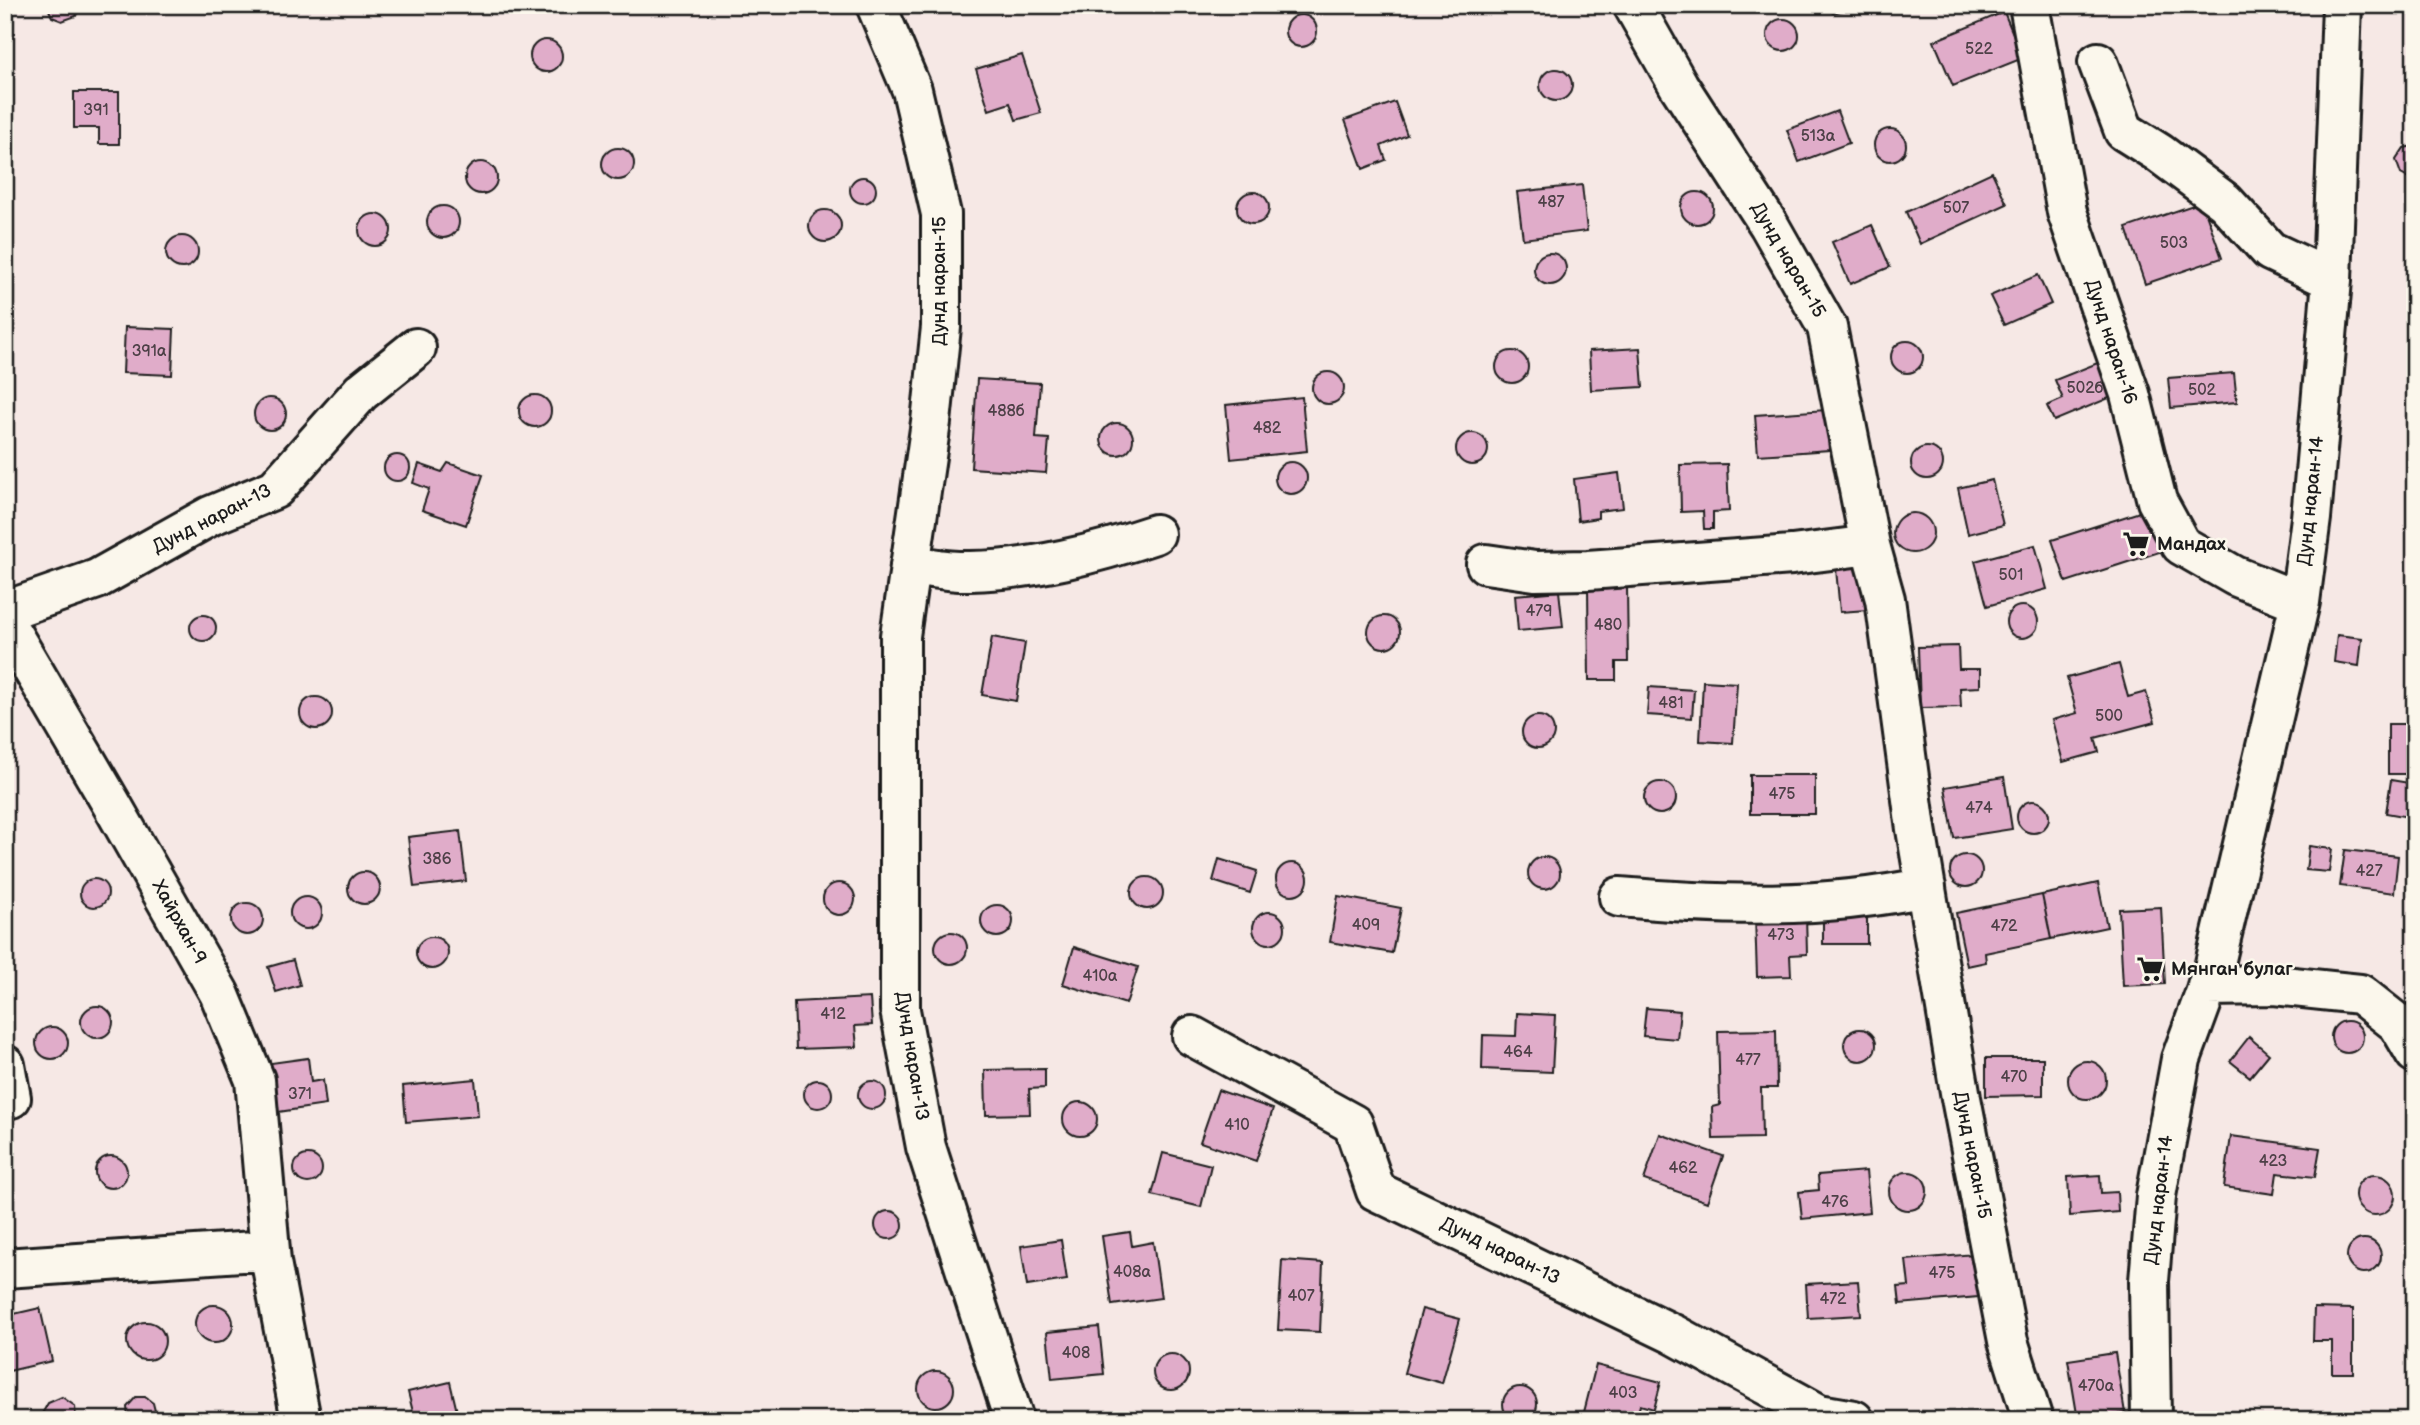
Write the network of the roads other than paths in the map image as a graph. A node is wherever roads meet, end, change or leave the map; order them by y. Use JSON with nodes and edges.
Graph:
{"nodes":[{"id":1,"x":876,"y":5,"type":"edge"},
{"id":2,"x":1633,"y":5,"type":"edge"},
{"id":3,"x":2029,"y":5,"type":"edge"},
{"id":4,"x":2342,"y":5,"type":"edge"},
{"id":5,"x":2098,"y":62,"type":"dead end"},
{"id":6,"x":2333,"y":280,"type":"junction"},
{"id":7,"x":416,"y":348,"type":"dead end"},
{"id":8,"x":1155,"y":534,"type":"dead end"},
{"id":9,"x":1870,"y":545,"type":"junction"},
{"id":10,"x":1486,"y":564,"type":"dead end"},
{"id":11,"x":910,"y":565,"type":"junction"},
{"id":12,"x":2300,"y":602,"type":"junction"},
{"id":13,"x":5,"y":611,"type":"edge"},
{"id":14,"x":5,"y":622,"type":"edge"},
{"id":15,"x":900,"y":636,"type":"joint"},
{"id":16,"x":1926,"y":887,"type":"junction"},
{"id":17,"x":1619,"y":897,"type":"dead end"},
{"id":18,"x":2207,"y":986,"type":"junction"},
{"id":19,"x":1192,"y":1036,"type":"dead end"},
{"id":20,"x":2415,"y":1053,"type":"edge"},
{"id":21,"x":5,"y":1065,"type":"edge"},
{"id":22,"x":5,"y":1099,"type":"edge"},
{"id":23,"x":270,"y":1250,"type":"junction"},
{"id":24,"x":5,"y":1268,"type":"edge"},
{"id":25,"x":300,"y":1420,"type":"edge"},
{"id":26,"x":1014,"y":1420,"type":"edge"},
{"id":27,"x":1854,"y":1420,"type":"edge"},
{"id":28,"x":2033,"y":1420,"type":"edge"},
{"id":29,"x":2151,"y":1420,"type":"edge"}],
"edges":[{"from":1,"to":11,"type":"street","name":"Дунд наран-15"},
{"from":2,"to":9,"type":"street","name":"Дунд наран-15"},
{"from":3,"to":12,"type":"street","name":"Дунд наран-16"},
{"from":4,"to":6,"type":"street","name":"Дунд наран-14"},
{"from":5,"to":6,"type":"street"},
{"from":6,"to":12,"type":"street","name":"Дунд наран-14"},
{"from":7,"to":13,"type":"street","name":"Дунд наран-13"},
{"from":8,"to":11,"type":"street"},
{"from":9,"to":10,"type":"street"},
{"from":9,"to":16,"type":"street","name":"Дунд наран-15"},
{"from":11,"to":15,"type":"street","name":"Дунд наран-15"},
{"from":12,"to":18,"type":"street","name":"Дунд наран-14"},
{"from":14,"to":23,"type":"street","name":"Хайрхан-9"},
{"from":15,"to":26,"type":"street","name":"Дунд наран-13"},
{"from":16,"to":17,"type":"street"},
{"from":16,"to":28,"type":"street","name":"Дунд наран-15"},
{"from":18,"to":20,"type":"street"},
{"from":18,"to":29,"type":"street","name":"Дунд наран-14"},
{"from":19,"to":27,"type":"street","name":"Дунд наран-13"},
{"from":21,"to":22,"type":"street"},
{"from":23,"to":24,"type":"street"},
{"from":23,"to":25,"type":"street","name":"Хайрхан-9"}]}
